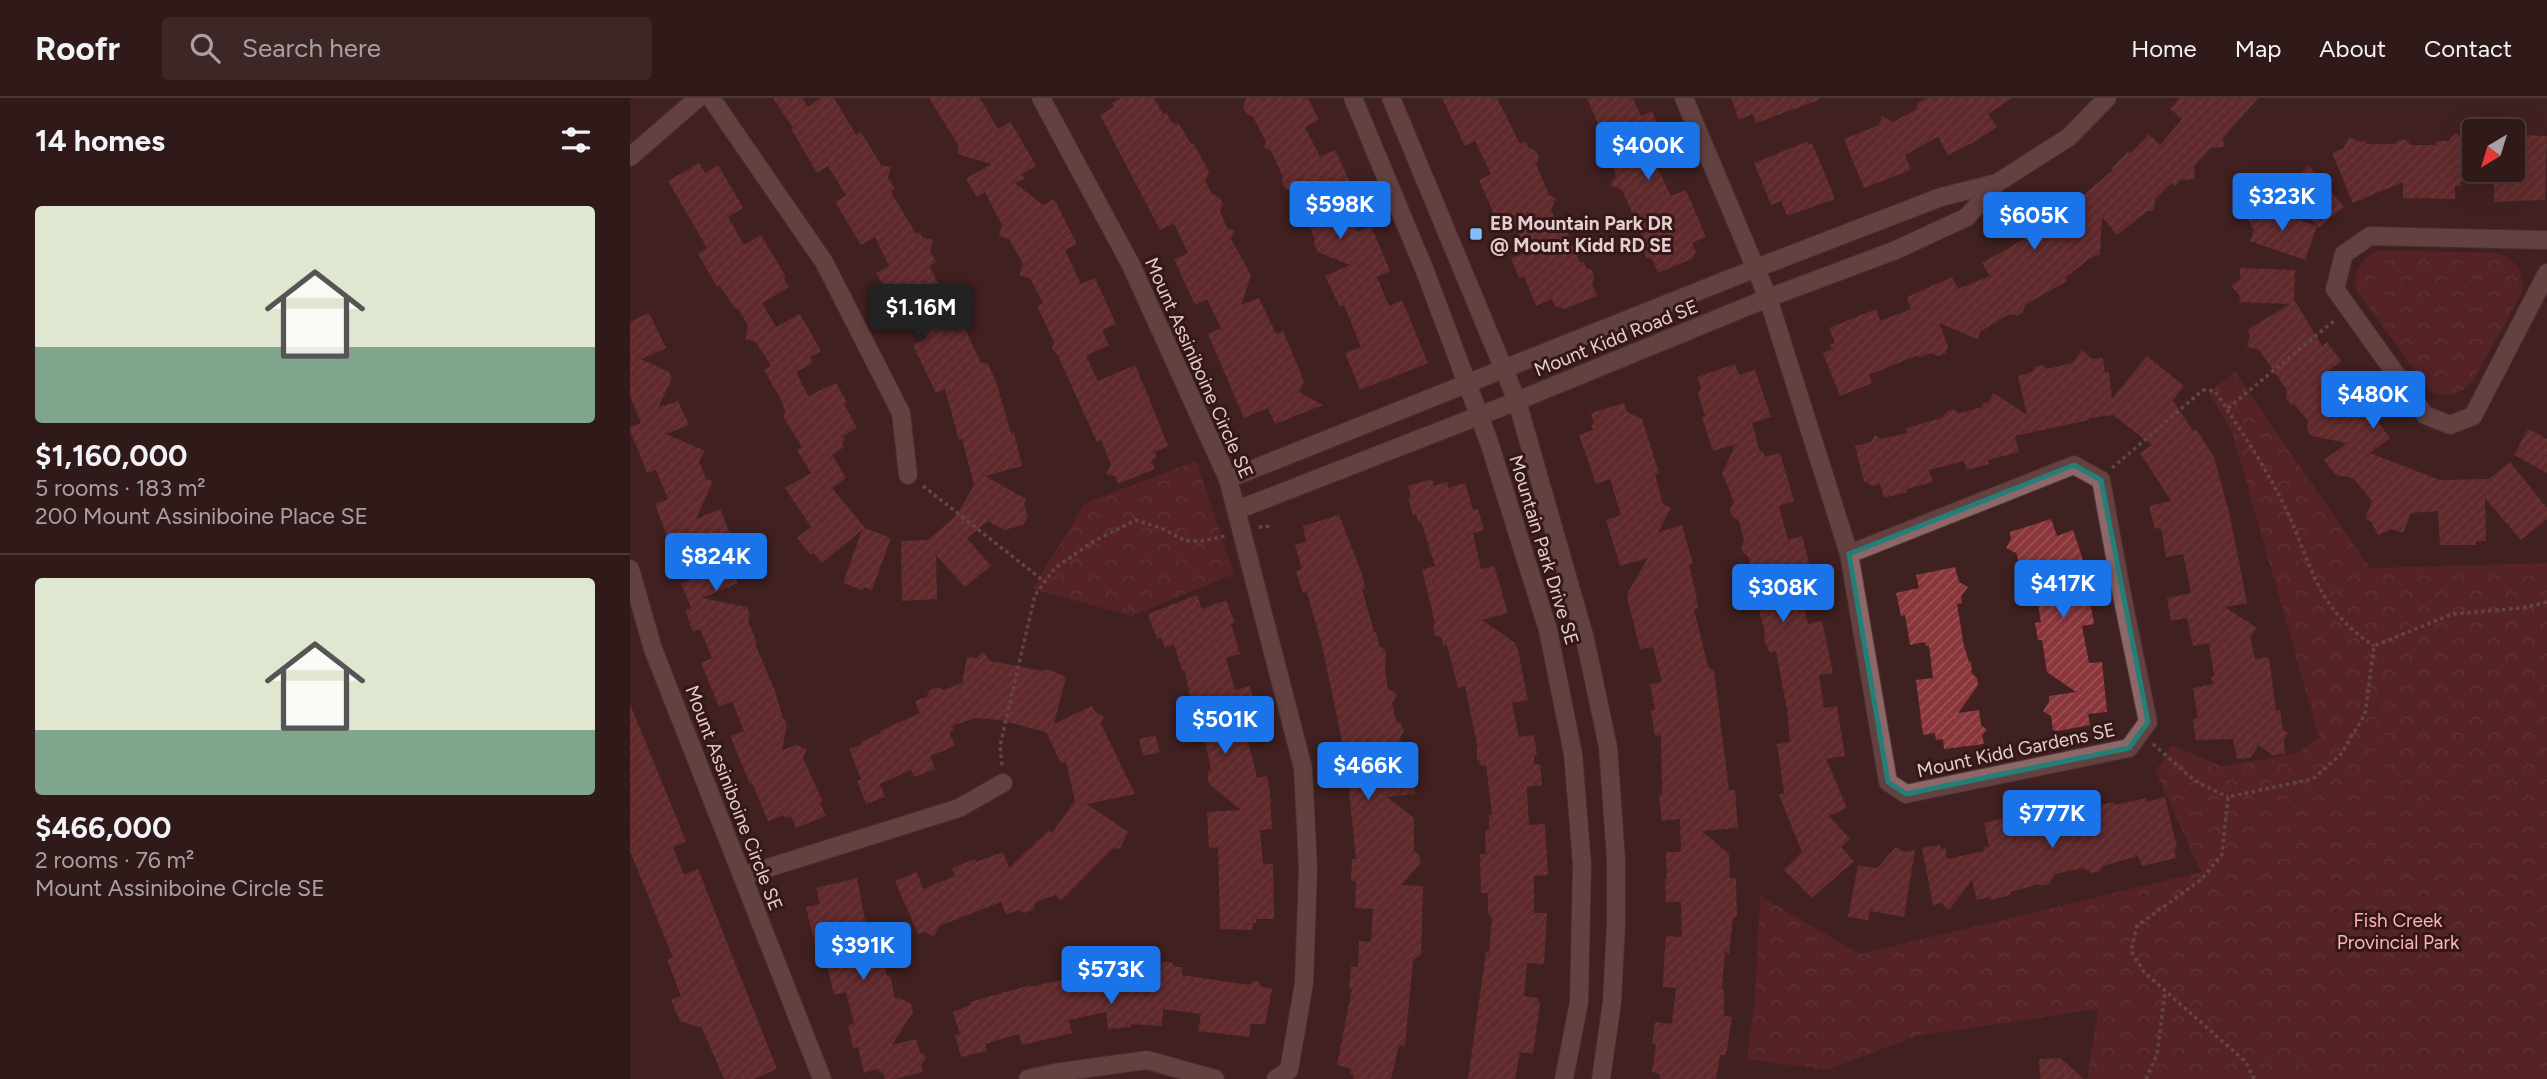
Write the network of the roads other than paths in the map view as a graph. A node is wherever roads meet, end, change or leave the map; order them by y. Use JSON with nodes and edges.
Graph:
{"nodes":[{"id":1,"x":698,"y":98,"type":"edge"},
{"id":2,"x":711,"y":98,"type":"edge"},
{"id":3,"x":1041,"y":98,"type":"edge"},
{"id":4,"x":1353,"y":98,"type":"edge"},
{"id":5,"x":1391,"y":98,"type":"edge"},
{"id":6,"x":1684,"y":98,"type":"edge"},
{"id":7,"x":2107,"y":98,"type":"edge"},
{"id":8,"x":630,"y":157,"type":"edge"},
{"id":9,"x":1997,"y":183,"type":"junction"},
{"id":10,"x":2547,"y":240,"type":"edge"},
{"id":11,"x":1754,"y":269,"type":"junction"},
{"id":12,"x":2547,"y":273,"type":"edge"},
{"id":13,"x":1768,"y":298,"type":"junction"},
{"id":14,"x":1504,"y":368,"type":"junction"},
{"id":15,"x":1467,"y":383,"type":"junction"},
{"id":16,"x":1517,"y":401,"type":"junction"},
{"id":17,"x":1479,"y":416,"type":"junction"},
{"id":18,"x":908,"y":475,"type":"road end"},
{"id":19,"x":1228,"y":479,"type":"junction"},
{"id":20,"x":1237,"y":510,"type":"junction"},
{"id":21,"x":1849,"y":554,"type":"junction"},
{"id":22,"x":630,"y":569,"type":"edge"},
{"id":23,"x":1003,"y":783,"type":"road end"},
{"id":24,"x":742,"y":876,"type":"junction"},
{"id":25,"x":822,"y":1079,"type":"edge"},
{"id":26,"x":1028,"y":1079,"type":"edge"},
{"id":27,"x":1215,"y":1079,"type":"edge"},
{"id":28,"x":1276,"y":1079,"type":"edge"},
{"id":29,"x":1564,"y":1079,"type":"edge"},
{"id":30,"x":1601,"y":1079,"type":"edge"}],
"edges":[{"from":1,"to":8,"type":"street"},
{"from":2,"to":18,"type":"street"},
{"from":3,"to":19,"type":"street","name":"Mount Assiniboine Circle SE"},
{"from":4,"to":15,"type":"street","name":"Mountain Park Drive SE"},
{"from":5,"to":14,"type":"street","name":"Mountain Park Drive SE"},
{"from":6,"to":11,"type":"street","name":"Mount Kidd Gardens SE"},
{"from":7,"to":9,"type":"street","name":"Mount Kidd Road SE"},
{"from":9,"to":11,"type":"street","name":"Mount Kidd Road SE"},
{"from":9,"to":13,"type":"street","name":"Mount Kidd Road SE"},
{"from":10,"to":12,"type":"street"},
{"from":11,"to":13,"type":"street","name":"Mount Kidd Gardens SE"},
{"from":11,"to":14,"type":"street","name":"Mount Kidd Road SE"},
{"from":13,"to":16,"type":"street","name":"Mount Kidd Road SE"},
{"from":13,"to":21,"type":"street","name":"Mount Kidd Gardens SE"},
{"from":14,"to":15,"type":"street","name":"Mount Kidd Road SE"},
{"from":14,"to":16,"type":"street","name":"Mountain Park Drive SE"},
{"from":15,"to":17,"type":"street","name":"Mountain Park Drive SE"},
{"from":15,"to":19,"type":"street","name":"Mount Kidd Road SE"},
{"from":16,"to":17,"type":"street","name":"Mount Kidd Road SE"},
{"from":16,"to":30,"type":"street","name":"Mountain Park Drive SE"},
{"from":17,"to":20,"type":"street","name":"Mount Kidd Road SE"},
{"from":17,"to":29,"type":"street","name":"Mountain Park Drive SE"},
{"from":19,"to":20,"type":"street","name":"Mount Assiniboine Circle SE"},
{"from":20,"to":28,"type":"street","name":"Mount Assiniboine Circle SE"},
{"from":21,"to":21,"type":"street","name":"Mount Kidd Gardens SE"},
{"from":22,"to":24,"type":"street","name":"Mount Assiniboine Circle SE"},
{"from":23,"to":24,"type":"street"},
{"from":24,"to":25,"type":"street","name":"Mount Assiniboine Circle SE"},
{"from":26,"to":27,"type":"street"}]}
